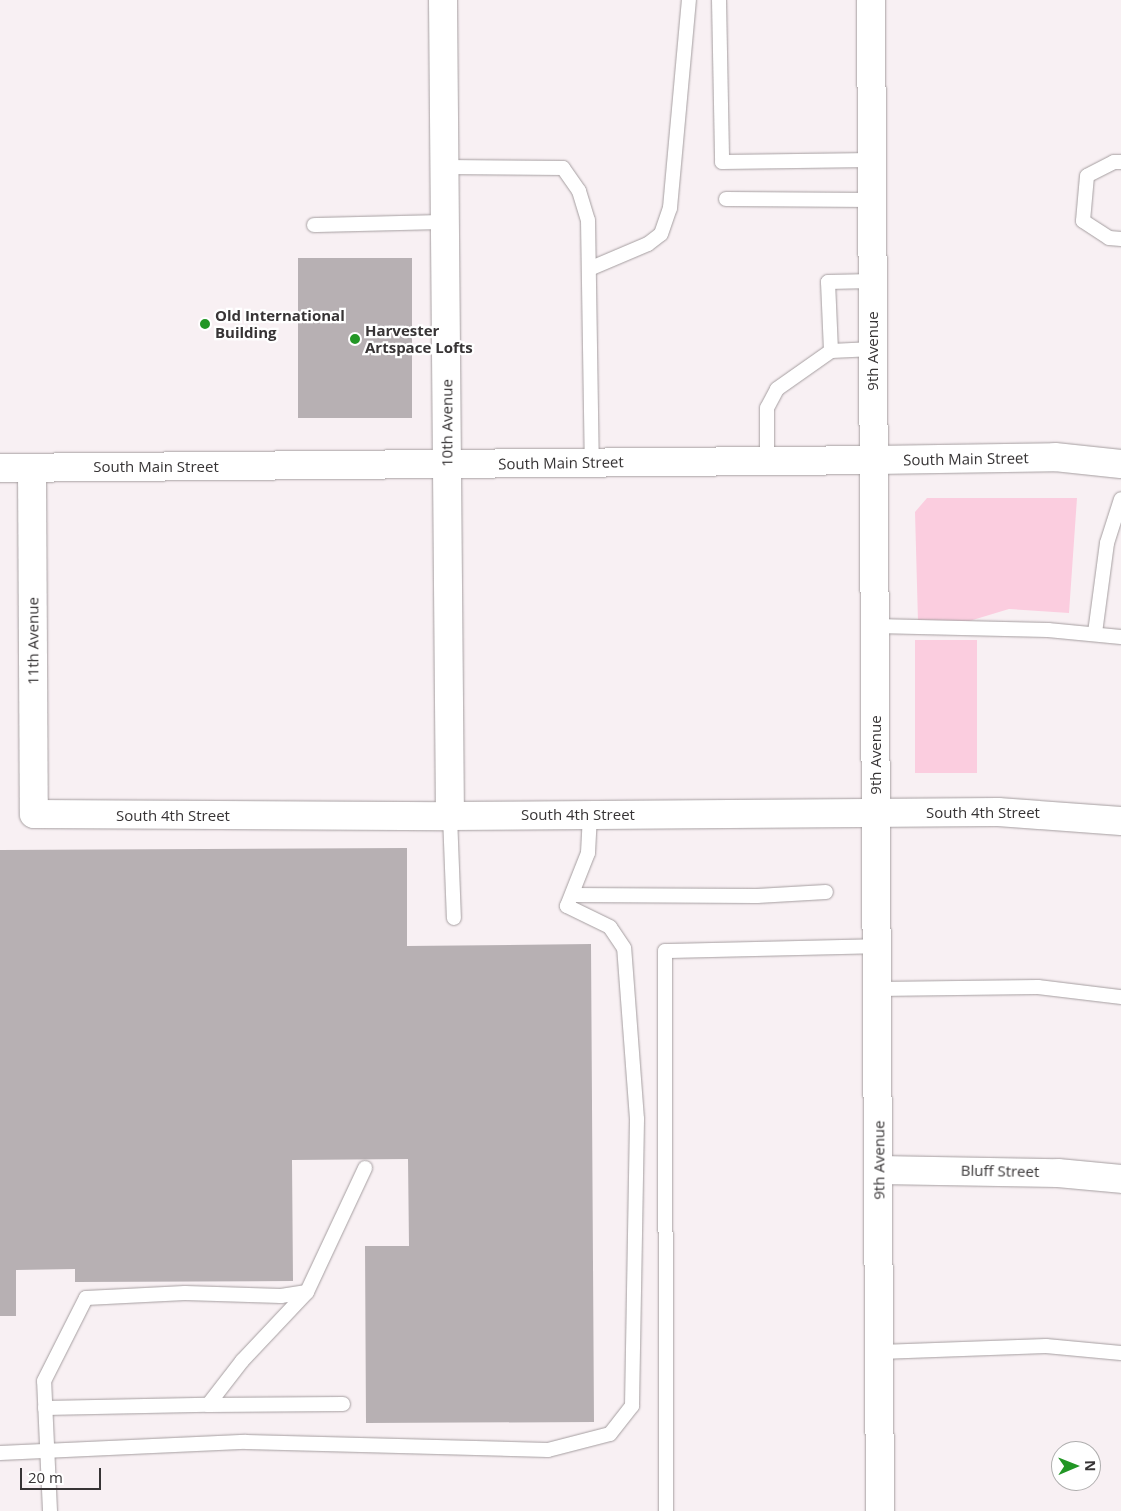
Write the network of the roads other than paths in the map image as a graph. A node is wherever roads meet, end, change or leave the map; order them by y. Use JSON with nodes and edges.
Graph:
{"nodes":[{"id":1,"x":443,"y":0,"type":"edge"},
{"id":2,"x":689,"y":0,"type":"edge"},
{"id":3,"x":719,"y":0,"type":"edge"},
{"id":4,"x":870,"y":0,"type":"edge"},
{"id":5,"x":872,"y":160,"type":"junction"},
{"id":6,"x":1121,"y":162,"type":"edge"},
{"id":7,"x":445,"y":168,"type":"junction"},
{"id":8,"x":726,"y":199,"type":"dead end"},
{"id":9,"x":872,"y":200,"type":"junction"},
{"id":10,"x":445,"y":222,"type":"junction"},
{"id":11,"x":314,"y":224,"type":"dead end"},
{"id":12,"x":1121,"y":238,"type":"edge"},
{"id":13,"x":588,"y":269,"type":"junction"},
{"id":14,"x":873,"y":280,"type":"junction"},
{"id":15,"x":873,"y":349,"type":"junction"},
{"id":16,"x":831,"y":351,"type":"junction"},
{"id":17,"x":874,"y":460,"type":"junction"},
{"id":18,"x":768,"y":461,"type":"junction"},
{"id":19,"x":592,"y":463,"type":"junction"},
{"id":20,"x":1121,"y":464,"type":"edge"},
{"id":21,"x":447,"y":465,"type":"junction"},
{"id":22,"x":0,"y":468,"type":"edge"},
{"id":23,"x":32,"y":468,"type":"junction"},
{"id":24,"x":1121,"y":499,"type":"edge"},
{"id":25,"x":875,"y":626,"type":"junction"},
{"id":26,"x":1095,"y":634,"type":"junction"},
{"id":27,"x":1121,"y":637,"type":"edge"},
{"id":28,"x":34,"y":814,"type":"joint"},
{"id":29,"x":877,"y":814,"type":"junction"},
{"id":30,"x":590,"y":815,"type":"junction"},
{"id":31,"x":450,"y":816,"type":"junction"},
{"id":32,"x":1121,"y":822,"type":"edge"},
{"id":33,"x":826,"y":892,"type":"dead end"},
{"id":34,"x":572,"y":895,"type":"junction"},
{"id":35,"x":454,"y":918,"type":"dead end"},
{"id":36,"x":878,"y":946,"type":"junction"},
{"id":37,"x":878,"y":989,"type":"junction"},
{"id":38,"x":1121,"y":997,"type":"edge"},
{"id":39,"x":365,"y":1168,"type":"dead end"},
{"id":40,"x":879,"y":1170,"type":"junction"},
{"id":41,"x":1121,"y":1179,"type":"edge"},
{"id":42,"x":307,"y":1292,"type":"junction"},
{"id":43,"x":880,"y":1352,"type":"junction"},
{"id":44,"x":1121,"y":1353,"type":"edge"},
{"id":45,"x":343,"y":1404,"type":"dead end"},
{"id":46,"x":208,"y":1405,"type":"junction"},
{"id":47,"x":45,"y":1408,"type":"junction"},
{"id":48,"x":46,"y":1450,"type":"junction"},
{"id":49,"x":0,"y":1453,"type":"edge"},
{"id":50,"x":50,"y":1511,"type":"edge"},
{"id":51,"x":666,"y":1511,"type":"edge"},
{"id":52,"x":880,"y":1511,"type":"edge"}],
"edges":[{"from":1,"to":7,"type":"street","name":"10th Avenue"},
{"from":2,"to":13,"type":"lane"},
{"from":3,"to":5,"type":"lane"},
{"from":4,"to":5,"type":"street","name":"9th Avenue"},
{"from":5,"to":9,"type":"street","name":"9th Avenue"},
{"from":6,"to":12,"type":"lane"},
{"from":7,"to":10,"type":"street","name":"10th Avenue"},
{"from":7,"to":13,"type":"lane"},
{"from":8,"to":9,"type":"lane"},
{"from":9,"to":14,"type":"street","name":"9th Avenue"},
{"from":10,"to":11,"type":"lane"},
{"from":10,"to":21,"type":"street","name":"10th Avenue"},
{"from":13,"to":19,"type":"lane"},
{"from":14,"to":15,"type":"street","name":"9th Avenue"},
{"from":14,"to":16,"type":"lane"},
{"from":15,"to":16,"type":"lane"},
{"from":15,"to":17,"type":"street","name":"9th Avenue"},
{"from":16,"to":18,"type":"lane"},
{"from":17,"to":18,"type":"street","name":"South Main Street"},
{"from":17,"to":20,"type":"street","name":"South Main Street"},
{"from":17,"to":25,"type":"street","name":"9th Avenue"},
{"from":18,"to":19,"type":"street","name":"South Main Street"},
{"from":19,"to":21,"type":"street","name":"South Main Street"},
{"from":21,"to":23,"type":"street","name":"South Main Street"},
{"from":21,"to":31,"type":"street","name":"10th Avenue"},
{"from":22,"to":23,"type":"street","name":"South Main Street"},
{"from":23,"to":28,"type":"street","name":"11th Avenue"},
{"from":24,"to":26,"type":"lane"},
{"from":25,"to":26,"type":"lane"},
{"from":25,"to":29,"type":"street","name":"9th Avenue"},
{"from":26,"to":27,"type":"lane"},
{"from":28,"to":31,"type":"street","name":"South 4th Street"},
{"from":29,"to":30,"type":"street","name":"South 4th Street"},
{"from":29,"to":32,"type":"street","name":"South 4th Street"},
{"from":29,"to":36,"type":"street","name":"9th Avenue"},
{"from":30,"to":31,"type":"street","name":"South 4th Street"},
{"from":30,"to":34,"type":"lane"},
{"from":31,"to":35,"type":"lane"},
{"from":33,"to":34,"type":"lane"},
{"from":34,"to":48,"type":"lane"},
{"from":36,"to":37,"type":"street","name":"9th Avenue"},
{"from":36,"to":51,"type":"lane"},
{"from":37,"to":38,"type":"lane"},
{"from":37,"to":40,"type":"street","name":"9th Avenue"},
{"from":39,"to":42,"type":"lane"},
{"from":40,"to":41,"type":"street","name":"Bluff Street"},
{"from":40,"to":43,"type":"street","name":"9th Avenue"},
{"from":42,"to":46,"type":"lane"},
{"from":42,"to":47,"type":"lane"},
{"from":43,"to":44,"type":"lane"},
{"from":43,"to":52,"type":"street","name":"9th Avenue"},
{"from":45,"to":46,"type":"lane"},
{"from":46,"to":47,"type":"lane"},
{"from":47,"to":48,"type":"lane"},
{"from":48,"to":49,"type":"lane"},
{"from":48,"to":50,"type":"lane"}]}
